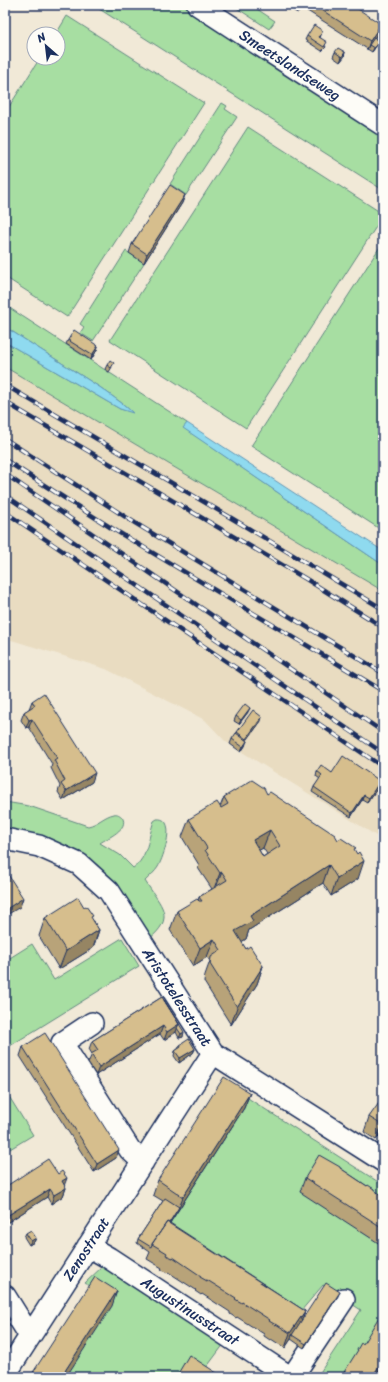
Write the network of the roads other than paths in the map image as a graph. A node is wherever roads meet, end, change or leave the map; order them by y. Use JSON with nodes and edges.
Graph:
{"nodes":[{"id":1,"x":198,"y":5,"type":"edge"},
{"id":2,"x":383,"y":124,"type":"edge"},
{"id":3,"x":5,"y":839,"type":"edge"},
{"id":4,"x":92,"y":1023,"type":"dead end"},
{"id":5,"x":213,"y":1053,"type":"junction"},
{"id":6,"x":383,"y":1161,"type":"edge"},
{"id":7,"x":143,"y":1162,"type":"junction"},
{"id":8,"x":88,"y":1246,"type":"junction"},
{"id":9,"x":5,"y":1296,"type":"edge"},
{"id":10,"x":344,"y":1299,"type":"dead end"},
{"id":11,"x":30,"y":1336,"type":"junction"},
{"id":12,"x":5,"y":1375,"type":"edge"},
{"id":13,"x":291,"y":1377,"type":"edge"}],
"edges":[{"from":1,"to":2,"type":"street","name":"Smeetslandseweg"},
{"from":3,"to":5,"type":"street","name":"Aristotelesstraat"},
{"from":4,"to":7,"type":"street"},
{"from":5,"to":6,"type":"street","name":"Aristotelesstraat"},
{"from":5,"to":7,"type":"street","name":"Zenostraat"},
{"from":7,"to":8,"type":"street","name":"Zenostraat"},
{"from":8,"to":11,"type":"street","name":"Zenostraat"},
{"from":8,"to":13,"type":"street","name":"Augustinusstraat"},
{"from":9,"to":11,"type":"street"},
{"from":10,"to":13,"type":"street","name":"Augustinusstraat"},
{"from":11,"to":12,"type":"street","name":"Zenostraat"}]}
